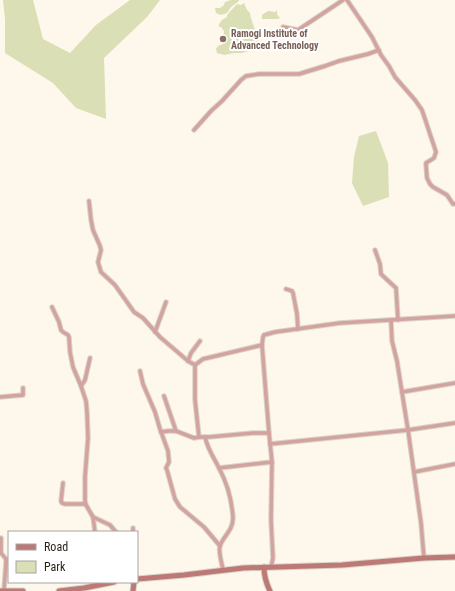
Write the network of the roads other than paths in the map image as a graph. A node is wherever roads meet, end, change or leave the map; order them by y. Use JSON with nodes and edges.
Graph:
{"nodes":[{"id":1,"x":343,"y":0,"type":"edge"},
{"id":2,"x":347,"y":0,"type":"edge"},
{"id":3,"x":284,"y":27,"type":"dead end"},
{"id":4,"x":379,"y":50,"type":"junction"},
{"id":5,"x":194,"y":130,"type":"dead end"},
{"id":6,"x":89,"y":201,"type":"dead end"},
{"id":7,"x":455,"y":204,"type":"edge"},
{"id":8,"x":375,"y":250,"type":"dead end"},
{"id":9,"x":286,"y":288,"type":"dead end"},
{"id":10,"x":166,"y":302,"type":"dead end"},
{"id":11,"x":52,"y":307,"type":"dead end"},
{"id":12,"x":455,"y":316,"type":"edge"},
{"id":13,"x":391,"y":320,"type":"junction"},
{"id":14,"x":398,"y":320,"type":"junction"},
{"id":15,"x":298,"y":329,"type":"junction"},
{"id":16,"x":155,"y":332,"type":"junction"},
{"id":17,"x":200,"y":341,"type":"dead end"},
{"id":18,"x":262,"y":346,"type":"junction"},
{"id":19,"x":90,"y":358,"type":"dead end"},
{"id":20,"x":188,"y":361,"type":"junction"},
{"id":21,"x":195,"y":365,"type":"junction"},
{"id":22,"x":140,"y":371,"type":"dead end"},
{"id":23,"x":455,"y":382,"type":"edge"},
{"id":24,"x":81,"y":386,"type":"junction"},
{"id":25,"x":23,"y":388,"type":"dead end"},
{"id":26,"x":402,"y":392,"type":"junction"},
{"id":27,"x":164,"y":396,"type":"dead end"},
{"id":28,"x":0,"y":397,"type":"edge"},
{"id":29,"x":455,"y":423,"type":"edge"},
{"id":30,"x":408,"y":430,"type":"junction"},
{"id":31,"x":176,"y":431,"type":"junction"},
{"id":32,"x":161,"y":432,"type":"junction"},
{"id":33,"x":269,"y":433,"type":"junction"},
{"id":34,"x":199,"y":437,"type":"junction"},
{"id":35,"x":205,"y":437,"type":"junction"},
{"id":36,"x":270,"y":444,"type":"junction"},
{"id":37,"x":272,"y":462,"type":"junction"},
{"id":38,"x":455,"y":464,"type":"edge"},
{"id":39,"x":219,"y":468,"type":"junction"},
{"id":40,"x":414,"y":472,"type":"junction"},
{"id":41,"x":63,"y":483,"type":"dead end"},
{"id":42,"x":85,"y":504,"type":"junction"},
{"id":43,"x":92,"y":516,"type":"junction"},
{"id":44,"x":95,"y":531,"type":"edge"},
{"id":45,"x":115,"y":531,"type":"edge"},
{"id":46,"x":1,"y":538,"type":"dead end"},
{"id":47,"x":220,"y":546,"type":"junction"},
{"id":48,"x":455,"y":557,"type":"edge"},
{"id":49,"x":424,"y":558,"type":"junction"},
{"id":50,"x":271,"y":567,"type":"junction"},
{"id":51,"x":264,"y":568,"type":"junction"},
{"id":52,"x":223,"y":570,"type":"junction"},
{"id":53,"x":138,"y":579,"type":"edge"},
{"id":54,"x":101,"y":583,"type":"edge"},
{"id":55,"x":2,"y":590,"type":"edge"},
{"id":56,"x":23,"y":591,"type":"edge"},
{"id":57,"x":59,"y":591,"type":"edge"},
{"id":58,"x":270,"y":591,"type":"edge"}],
"edges":[{"from":1,"to":3,"type":"street"},
{"from":2,"to":4,"type":"street"},
{"from":4,"to":5,"type":"street"},
{"from":4,"to":7,"type":"street"},
{"from":6,"to":16,"type":"street"},
{"from":8,"to":14,"type":"street"},
{"from":9,"to":15,"type":"street"},
{"from":10,"to":16,"type":"street"},
{"from":11,"to":24,"type":"street"},
{"from":12,"to":14,"type":"street"},
{"from":13,"to":14,"type":"street"},
{"from":13,"to":15,"type":"street"},
{"from":13,"to":26,"type":"street"},
{"from":15,"to":18,"type":"street"},
{"from":16,"to":20,"type":"street"},
{"from":17,"to":20,"type":"street"},
{"from":18,"to":21,"type":"street"},
{"from":18,"to":33,"type":"street"},
{"from":19,"to":24,"type":"street"},
{"from":20,"to":21,"type":"street"},
{"from":21,"to":34,"type":"street"},
{"from":22,"to":32,"type":"street"},
{"from":23,"to":26,"type":"street"},
{"from":24,"to":42,"type":"street"},
{"from":25,"to":28,"type":"street"},
{"from":26,"to":30,"type":"street"},
{"from":27,"to":31,"type":"street"},
{"from":29,"to":30,"type":"street"},
{"from":30,"to":36,"type":"street"},
{"from":30,"to":40,"type":"street"},
{"from":31,"to":32,"type":"street"},
{"from":31,"to":34,"type":"street"},
{"from":32,"to":47,"type":"street"},
{"from":33,"to":35,"type":"street"},
{"from":33,"to":36,"type":"street"},
{"from":34,"to":35,"type":"street"},
{"from":35,"to":39,"type":"street"},
{"from":36,"to":37,"type":"street"},
{"from":37,"to":39,"type":"street"},
{"from":37,"to":50,"type":"street"},
{"from":38,"to":40,"type":"street"},
{"from":39,"to":47,"type":"street"},
{"from":40,"to":49,"type":"street"},
{"from":41,"to":42,"type":"street"},
{"from":42,"to":43,"type":"street"},
{"from":43,"to":44,"type":"street"},
{"from":43,"to":45,"type":"street"},
{"from":46,"to":55,"type":"street"},
{"from":47,"to":52,"type":"street"},
{"from":48,"to":49,"type":"main road"},
{"from":49,"to":50,"type":"main road"},
{"from":50,"to":51,"type":"main road"},
{"from":51,"to":52,"type":"main road"},
{"from":51,"to":58,"type":"main road"},
{"from":52,"to":53,"type":"main road"},
{"from":54,"to":57,"type":"main road"},
{"from":55,"to":56,"type":"main road"}]}
